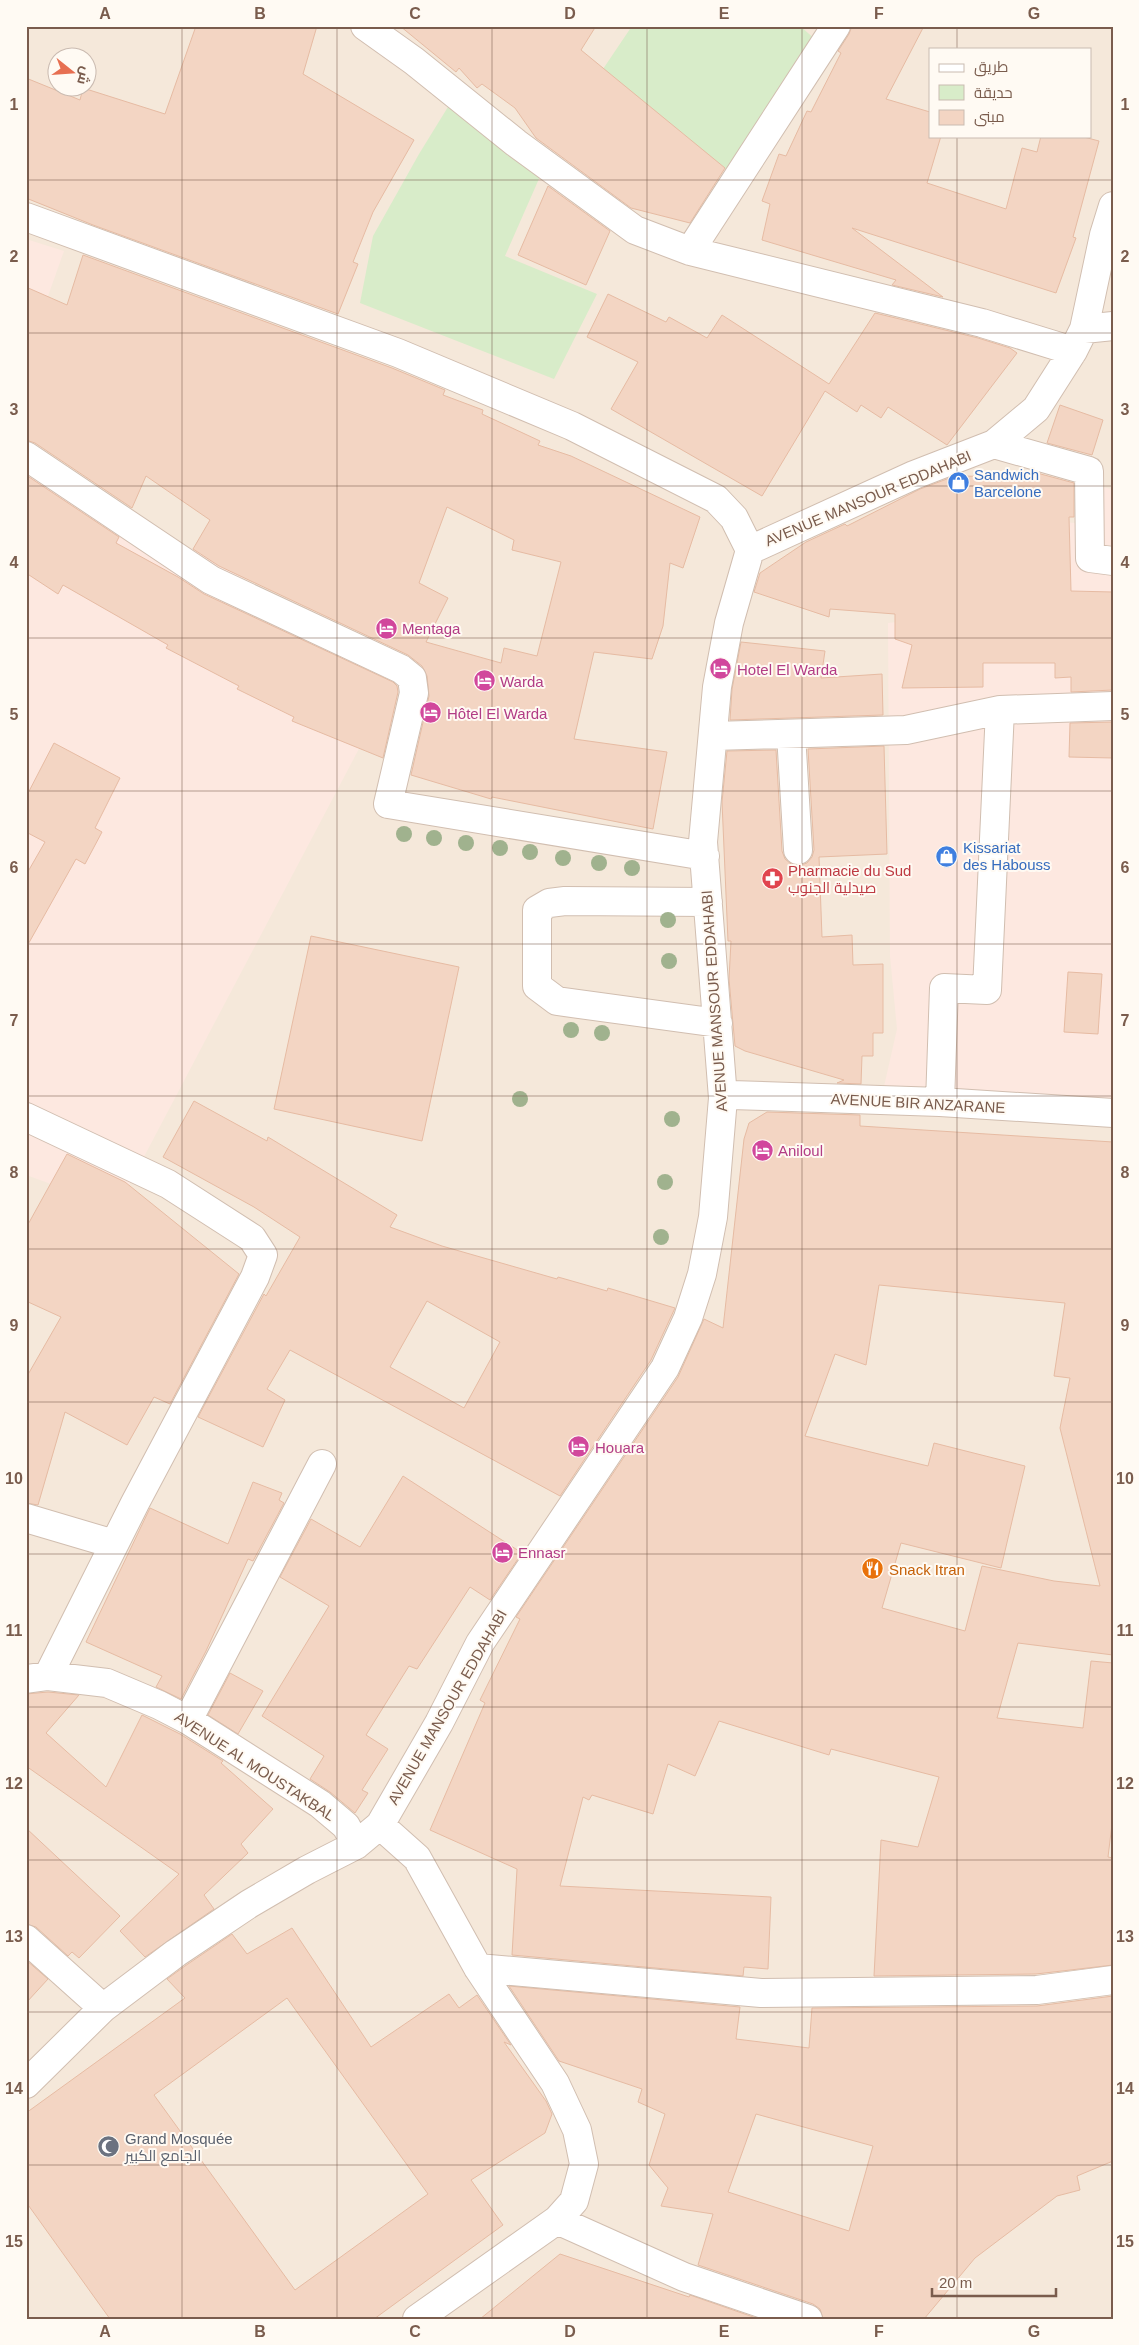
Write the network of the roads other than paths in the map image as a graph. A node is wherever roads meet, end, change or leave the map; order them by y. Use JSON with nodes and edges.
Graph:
{"nodes":[{"id":1,"x":365,"y":26,"type":"edge"},
{"id":2,"x":836,"y":26,"type":"edge"},
{"id":3,"x":1113,"y":206,"type":"edge"},
{"id":4,"x":26,"y":217,"type":"edge"},
{"id":5,"x":690,"y":252,"type":"junction"},
{"id":6,"x":1113,"y":326,"type":"edge"},
{"id":7,"x":1078,"y":340,"type":"junction"},
{"id":8,"x":994,"y":444,"type":"junction"},
{"id":9,"x":26,"y":456,"type":"edge"},
{"id":10,"x":750,"y":550,"type":"junction"},
{"id":11,"x":1113,"y":561,"type":"edge"},
{"id":12,"x":1113,"y":706,"type":"edge"},
{"id":13,"x":1000,"y":710,"type":"junction"},
{"id":14,"x":791,"y":734,"type":"junction"},
{"id":15,"x":712,"y":736,"type":"junction"},
{"id":16,"x":798,"y":850,"type":"dead end"},
{"id":17,"x":705,"y":856,"type":"junction"},
{"id":18,"x":708,"y":902,"type":"junction"},
{"id":19,"x":718,"y":1023,"type":"junction"},
{"id":20,"x":723,"y":1098,"type":"junction"},
{"id":21,"x":940,"y":1102,"type":"junction"},
{"id":22,"x":1113,"y":1113,"type":"edge"},
{"id":23,"x":26,"y":1116,"type":"edge"},
{"id":24,"x":322,"y":1464,"type":"dead end"},
{"id":25,"x":26,"y":1518,"type":"edge"},
{"id":26,"x":114,"y":1544,"type":"junction"},
{"id":27,"x":37,"y":1677,"type":"edge"},
{"id":28,"x":188,"y":1720,"type":"junction"},
{"id":29,"x":380,"y":1825,"type":"junction"},
{"id":30,"x":356,"y":1845,"type":"junction"},
{"id":31,"x":26,"y":1939,"type":"edge"},
{"id":32,"x":478,"y":1968,"type":"junction"},
{"id":33,"x":1113,"y":1980,"type":"edge"},
{"id":34,"x":103,"y":2008,"type":"junction"},
{"id":35,"x":26,"y":2084,"type":"edge"},
{"id":36,"x":557,"y":2220,"type":"junction"},
{"id":37,"x":417,"y":2319,"type":"edge"},
{"id":38,"x":808,"y":2319,"type":"edge"}],
"edges":[{"from":1,"to":5,"type":"street"},
{"from":2,"to":5,"type":"street"},
{"from":3,"to":7,"type":"street","name":"AVENUE MANSOUR EDDAHABI"},
{"from":4,"to":10,"type":"street"},
{"from":5,"to":7,"type":"street"},
{"from":6,"to":7,"type":"street"},
{"from":7,"to":8,"type":"street","name":"AVENUE MANSOUR EDDAHABI"},
{"from":8,"to":10,"type":"street","name":"AVENUE MANSOUR EDDAHABI"},
{"from":8,"to":11,"type":"street"},
{"from":9,"to":17,"type":"street"},
{"from":10,"to":15,"type":"street","name":"AVENUE MANSOUR EDDAHABI"},
{"from":12,"to":13,"type":"street"},
{"from":13,"to":14,"type":"street"},
{"from":13,"to":21,"type":"street"},
{"from":14,"to":15,"type":"street"},
{"from":14,"to":16,"type":"street"},
{"from":15,"to":17,"type":"street","name":"AVENUE MANSOUR EDDAHABI"},
{"from":17,"to":18,"type":"street","name":"AVENUE MANSOUR EDDAHABI"},
{"from":18,"to":19,"type":"street","name":"AVENUE MANSOUR EDDAHABI"},
{"from":18,"to":19,"type":"street"},
{"from":19,"to":20,"type":"street","name":"AVENUE MANSOUR EDDAHABI"},
{"from":20,"to":21,"type":"street","name":"AVENUE BIR ANZARANE"},
{"from":20,"to":29,"type":"street","name":"AVENUE MANSOUR EDDAHABI"},
{"from":21,"to":22,"type":"street","name":"AVENUE BIR ANZARANE"},
{"from":23,"to":26,"type":"street"},
{"from":24,"to":28,"type":"street"},
{"from":25,"to":26,"type":"street"},
{"from":26,"to":27,"type":"street"},
{"from":27,"to":28,"type":"street","name":"AVENUE AL MOUSTAKBAL"},
{"from":28,"to":30,"type":"street","name":"AVENUE AL MOUSTAKBAL"},
{"from":29,"to":30,"type":"street","name":"AVENUE MANSOUR EDDAHABI"},
{"from":29,"to":32,"type":"street"},
{"from":30,"to":34,"type":"street","name":"AVENUE MANSOUR EDDAHABI"},
{"from":31,"to":34,"type":"street"},
{"from":32,"to":33,"type":"street"},
{"from":32,"to":36,"type":"street"},
{"from":34,"to":35,"type":"street","name":"AVENUE MANSOUR EDDAHABI"},
{"from":36,"to":37,"type":"street"},
{"from":36,"to":38,"type":"street"}]}
